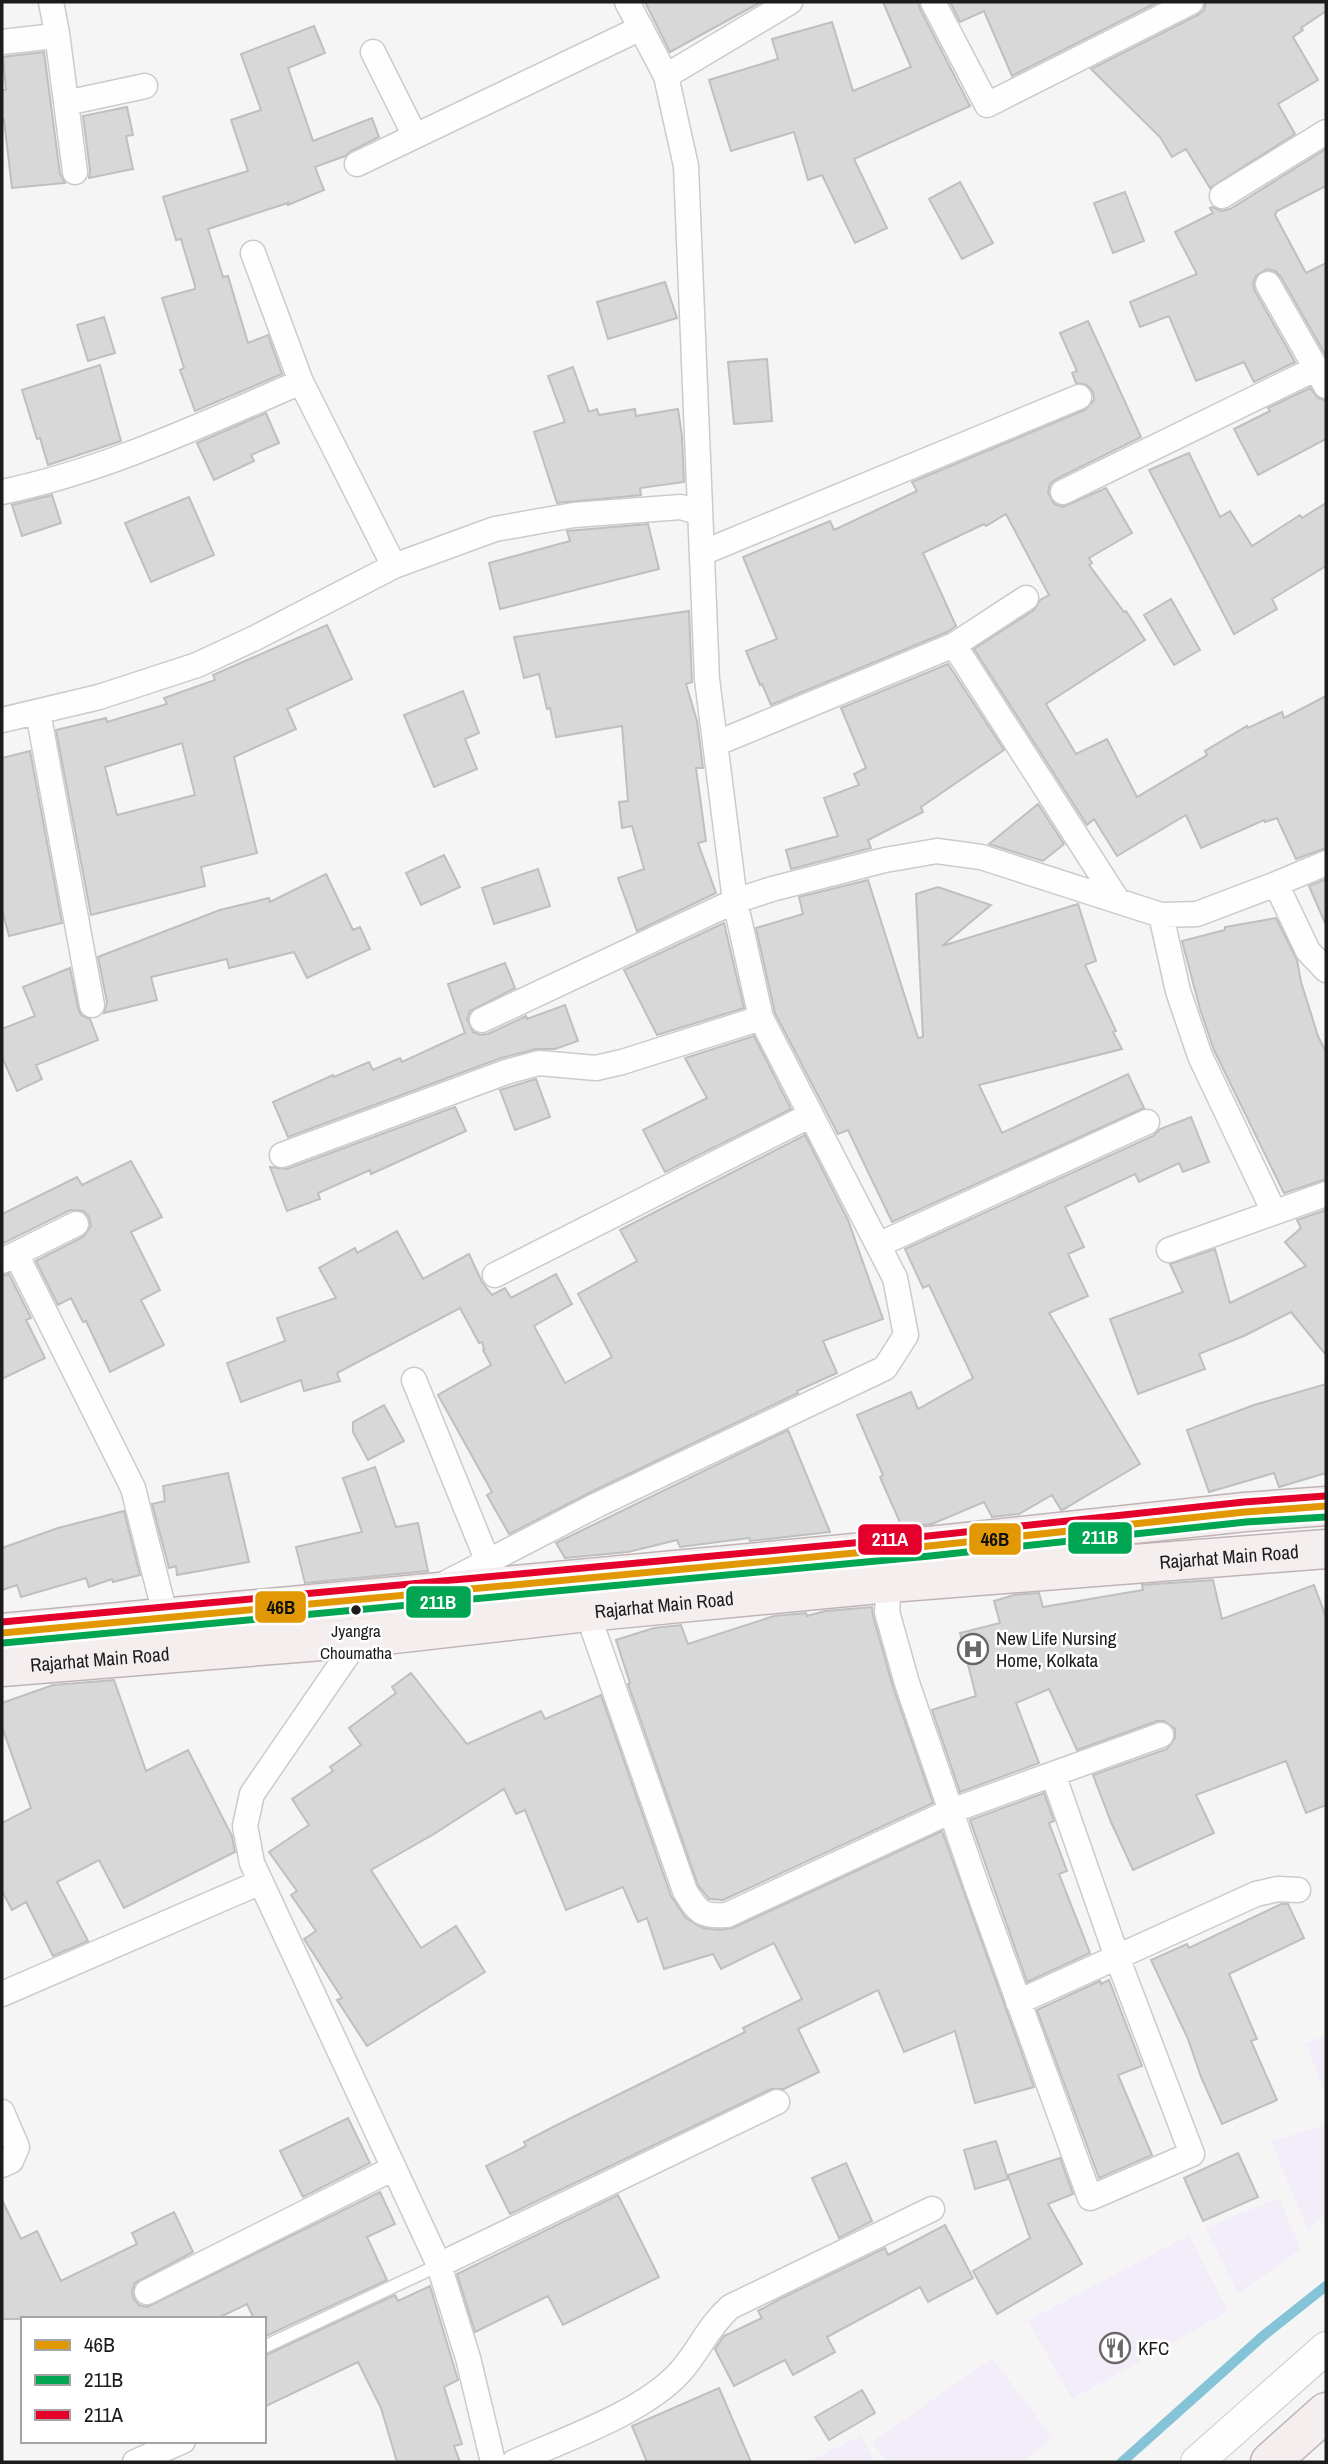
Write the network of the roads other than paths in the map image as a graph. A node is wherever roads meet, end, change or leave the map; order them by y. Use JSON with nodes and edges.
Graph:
{"nodes":[{"id":1,"x":51,"y":2,"type":"edge"},
{"id":2,"x":627,"y":2,"type":"edge"},
{"id":3,"x":790,"y":2,"type":"edge"},
{"id":4,"x":933,"y":2,"type":"edge"},
{"id":5,"x":1191,"y":2,"type":"edge"},
{"id":6,"x":641,"y":28,"type":"junction"},
{"id":7,"x":57,"y":33,"type":"junction"},
{"id":8,"x":2,"y":43,"type":"edge"},
{"id":9,"x":373,"y":52,"type":"dead end"},
{"id":10,"x":666,"y":76,"type":"junction"},
{"id":11,"x":145,"y":86,"type":"dead end"},
{"id":12,"x":66,"y":103,"type":"junction"},
{"id":13,"x":1326,"y":132,"type":"edge"},
{"id":14,"x":415,"y":136,"type":"junction"},
{"id":15,"x":357,"y":164,"type":"dead end"},
{"id":16,"x":75,"y":172,"type":"dead end"},
{"id":17,"x":1222,"y":196,"type":"dead end"},
{"id":18,"x":253,"y":253,"type":"dead end"},
{"id":19,"x":1268,"y":284,"type":"dead end"},
{"id":20,"x":1321,"y":377,"type":"edge"},
{"id":21,"x":301,"y":382,"type":"junction"},
{"id":22,"x":1079,"y":397,"type":"dead end"},
{"id":23,"x":2,"y":492,"type":"edge"},
{"id":24,"x":1063,"y":492,"type":"dead end"},
{"id":25,"x":700,"y":513,"type":"junction"},
{"id":26,"x":702,"y":553,"type":"junction"},
{"id":27,"x":394,"y":566,"type":"junction"},
{"id":28,"x":1026,"y":598,"type":"dead end"},
{"id":29,"x":954,"y":645,"type":"junction"},
{"id":30,"x":38,"y":712,"type":"junction"},
{"id":31,"x":2,"y":720,"type":"edge"},
{"id":32,"x":715,"y":744,"type":"junction"},
{"id":33,"x":1326,"y":863,"type":"edge"},
{"id":34,"x":1276,"y":884,"type":"junction"},
{"id":35,"x":735,"y":901,"type":"junction"},
{"id":36,"x":1118,"y":901,"type":"junction"},
{"id":37,"x":1161,"y":915,"type":"junction"},
{"id":38,"x":1326,"y":970,"type":"edge"},
{"id":39,"x":92,"y":1004,"type":"dead end"},
{"id":40,"x":761,"y":1018,"type":"junction"},
{"id":41,"x":482,"y":1020,"type":"dead end"},
{"id":42,"x":811,"y":1115,"type":"junction"},
{"id":43,"x":1147,"y":1122,"type":"dead end"},
{"id":44,"x":282,"y":1155,"type":"dead end"},
{"id":45,"x":1326,"y":1194,"type":"edge"},
{"id":46,"x":1274,"y":1212,"type":"junction"},
{"id":47,"x":76,"y":1224,"type":"dead end"},
{"id":48,"x":878,"y":1245,"type":"junction"},
{"id":49,"x":1169,"y":1250,"type":"dead end"},
{"id":50,"x":9,"y":1258,"type":"edge"},
{"id":51,"x":495,"y":1275,"type":"dead end"},
{"id":52,"x":414,"y":1380,"type":"dead end"},
{"id":53,"x":1326,"y":1506,"type":"edge"},
{"id":54,"x":1326,"y":1549,"type":"edge"},
{"id":55,"x":488,"y":1562,"type":"junction"},
{"id":56,"x":889,"y":1583,"type":"junction"},
{"id":57,"x":355,"y":1600,"type":"junction"},
{"id":58,"x":429,"y":1611,"type":"junction"},
{"id":59,"x":587,"y":1612,"type":"junction"},
{"id":60,"x":166,"y":1618,"type":"junction"},
{"id":61,"x":2,"y":1633,"type":"edge"},
{"id":62,"x":359,"y":1638,"type":"junction"},
{"id":63,"x":2,"y":1667,"type":"edge"},
{"id":64,"x":1161,"y":1735,"type":"dead end"},
{"id":65,"x":1053,"y":1774,"type":"junction"},
{"id":66,"x":951,"y":1811,"type":"junction"},
{"id":67,"x":261,"y":1882,"type":"junction"},
{"id":68,"x":1298,"y":1890,"type":"dead end"},
{"id":69,"x":1117,"y":1957,"type":"junction"},
{"id":70,"x":2,"y":1994,"type":"edge"},
{"id":71,"x":1018,"y":2002,"type":"junction"},
{"id":72,"x":777,"y":2102,"type":"dead end"},
{"id":73,"x":2,"y":2112,"type":"edge"},
{"id":74,"x":2,"y":2165,"type":"edge"},
{"id":75,"x":394,"y":2168,"type":"junction"},
{"id":76,"x":932,"y":2209,"type":"dead end"},
{"id":77,"x":439,"y":2265,"type":"junction"},
{"id":78,"x":147,"y":2292,"type":"dead end"},
{"id":79,"x":266,"y":2346,"type":"edge"},
{"id":80,"x":1326,"y":2348,"type":"edge"},
{"id":81,"x":1326,"y":2412,"type":"edge"},
{"id":82,"x":178,"y":2443,"type":"edge"},
{"id":83,"x":135,"y":2462,"type":"edge"},
{"id":84,"x":492,"y":2462,"type":"edge"},
{"id":85,"x":514,"y":2462,"type":"edge"},
{"id":86,"x":1197,"y":2462,"type":"edge"},
{"id":87,"x":1270,"y":2462,"type":"edge"}],
"edges":[{"from":1,"to":7,"type":"street"},
{"from":2,"to":6,"type":"street"},
{"from":3,"to":10,"type":"street"},
{"from":4,"to":5,"type":"street"},
{"from":6,"to":10,"type":"street"},
{"from":6,"to":14,"type":"street"},
{"from":7,"to":8,"type":"street"},
{"from":7,"to":12,"type":"street"},
{"from":9,"to":14,"type":"street"},
{"from":10,"to":25,"type":"street"},
{"from":11,"to":12,"type":"street"},
{"from":12,"to":16,"type":"street"},
{"from":13,"to":17,"type":"street"},
{"from":14,"to":15,"type":"street"},
{"from":18,"to":21,"type":"street"},
{"from":19,"to":20,"type":"street"},
{"from":20,"to":24,"type":"street"},
{"from":21,"to":23,"type":"street"},
{"from":21,"to":27,"type":"street"},
{"from":22,"to":26,"type":"street"},
{"from":25,"to":26,"type":"street"},
{"from":25,"to":27,"type":"street"},
{"from":26,"to":32,"type":"street"},
{"from":27,"to":30,"type":"street"},
{"from":28,"to":29,"type":"street"},
{"from":29,"to":32,"type":"street"},
{"from":29,"to":36,"type":"street"},
{"from":30,"to":31,"type":"street"},
{"from":30,"to":39,"type":"street"},
{"from":32,"to":35,"type":"street"},
{"from":33,"to":34,"type":"street"},
{"from":34,"to":37,"type":"street"},
{"from":34,"to":38,"type":"street"},
{"from":35,"to":36,"type":"street"},
{"from":35,"to":40,"type":"street"},
{"from":35,"to":41,"type":"street"},
{"from":36,"to":37,"type":"street"},
{"from":37,"to":46,"type":"street"},
{"from":40,"to":42,"type":"street"},
{"from":40,"to":44,"type":"street"},
{"from":42,"to":48,"type":"street"},
{"from":42,"to":51,"type":"street"},
{"from":43,"to":48,"type":"street"},
{"from":45,"to":46,"type":"street"},
{"from":46,"to":49,"type":"street"},
{"from":47,"to":50,"type":"street"},
{"from":48,"to":55,"type":"street"},
{"from":50,"to":60,"type":"street"},
{"from":52,"to":55,"type":"street"},
{"from":53,"to":58,"type":"main road","name":"Rajarhat Main Road"},
{"from":54,"to":56,"type":"main road","name":"Rajarhat Main Road"},
{"from":55,"to":58,"type":"street"},
{"from":56,"to":59,"type":"main road","name":"Rajarhat Main Road"},
{"from":56,"to":66,"type":"street"},
{"from":57,"to":58,"type":"main road","name":"Rajarhat Main Road"},
{"from":57,"to":60,"type":"main road","name":"Rajarhat Main Road"},
{"from":57,"to":62,"type":"street"},
{"from":58,"to":59,"type":"main road","name":"Rajarhat Main Road"},
{"from":58,"to":62,"type":"main road","name":"Rajarhat Main Road"},
{"from":59,"to":66,"type":"street"},
{"from":60,"to":61,"type":"main road","name":"Rajarhat Main Road"},
{"from":62,"to":63,"type":"main road","name":"Rajarhat Main Road"},
{"from":62,"to":67,"type":"street"},
{"from":64,"to":65,"type":"street"},
{"from":65,"to":66,"type":"street"},
{"from":65,"to":69,"type":"street"},
{"from":66,"to":71,"type":"street"},
{"from":67,"to":70,"type":"street"},
{"from":67,"to":75,"type":"street"},
{"from":68,"to":69,"type":"street"},
{"from":69,"to":71,"type":"street"},
{"from":69,"to":71,"type":"street"},
{"from":72,"to":77,"type":"street"},
{"from":73,"to":74,"type":"street"},
{"from":75,"to":77,"type":"street"},
{"from":75,"to":78,"type":"street"},
{"from":76,"to":85,"type":"street"},
{"from":77,"to":79,"type":"lane"},
{"from":77,"to":84,"type":"street"},
{"from":80,"to":86,"type":"street"},
{"from":81,"to":87,"type":"main road"},
{"from":82,"to":83,"type":"street"}]}
